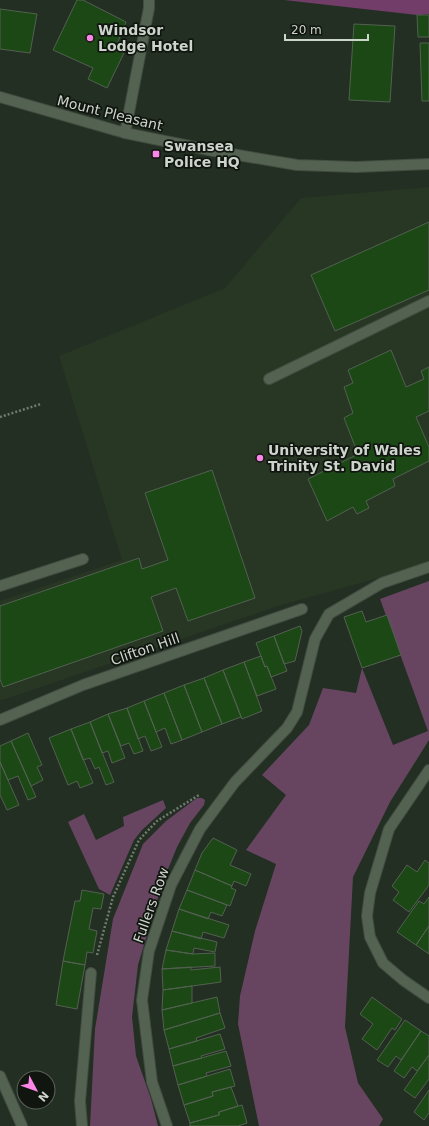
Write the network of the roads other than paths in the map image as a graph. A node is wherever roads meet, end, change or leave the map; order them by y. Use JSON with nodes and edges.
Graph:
{"nodes":[{"id":1,"x":149,"y":0,"type":"edge"},
{"id":2,"x":0,"y":97,"type":"edge"},
{"id":3,"x":125,"y":133,"type":"junction"},
{"id":4,"x":429,"y":164,"type":"edge"},
{"id":5,"x":429,"y":301,"type":"edge"},
{"id":6,"x":269,"y":379,"type":"dead end"},
{"id":7,"x":83,"y":559,"type":"dead end"},
{"id":8,"x":429,"y":567,"type":"edge"},
{"id":9,"x":0,"y":586,"type":"edge"},
{"id":10,"x":302,"y":610,"type":"dead end"},
{"id":11,"x":0,"y":720,"type":"edge"},
{"id":12,"x":429,"y":770,"type":"edge"},
{"id":13,"x":91,"y":973,"type":"road end"},
{"id":14,"x":429,"y":998,"type":"edge"},
{"id":15,"x":0,"y":1076,"type":"edge"},
{"id":16,"x":22,"y":1126,"type":"edge"},
{"id":17,"x":82,"y":1126,"type":"edge"},
{"id":18,"x":167,"y":1126,"type":"edge"}],
"edges":[{"from":1,"to":3,"type":"street"},
{"from":2,"to":3,"type":"street","name":"Mount Pleasant"},
{"from":3,"to":4,"type":"street","name":"Mount Pleasant"},
{"from":5,"to":6,"type":"street"},
{"from":7,"to":9,"type":"street"},
{"from":8,"to":18,"type":"street","name":"Fullers Row"},
{"from":10,"to":11,"type":"street","name":"Clifton Hill"},
{"from":12,"to":14,"type":"street"},
{"from":13,"to":17,"type":"street"},
{"from":15,"to":16,"type":"street"}]}
